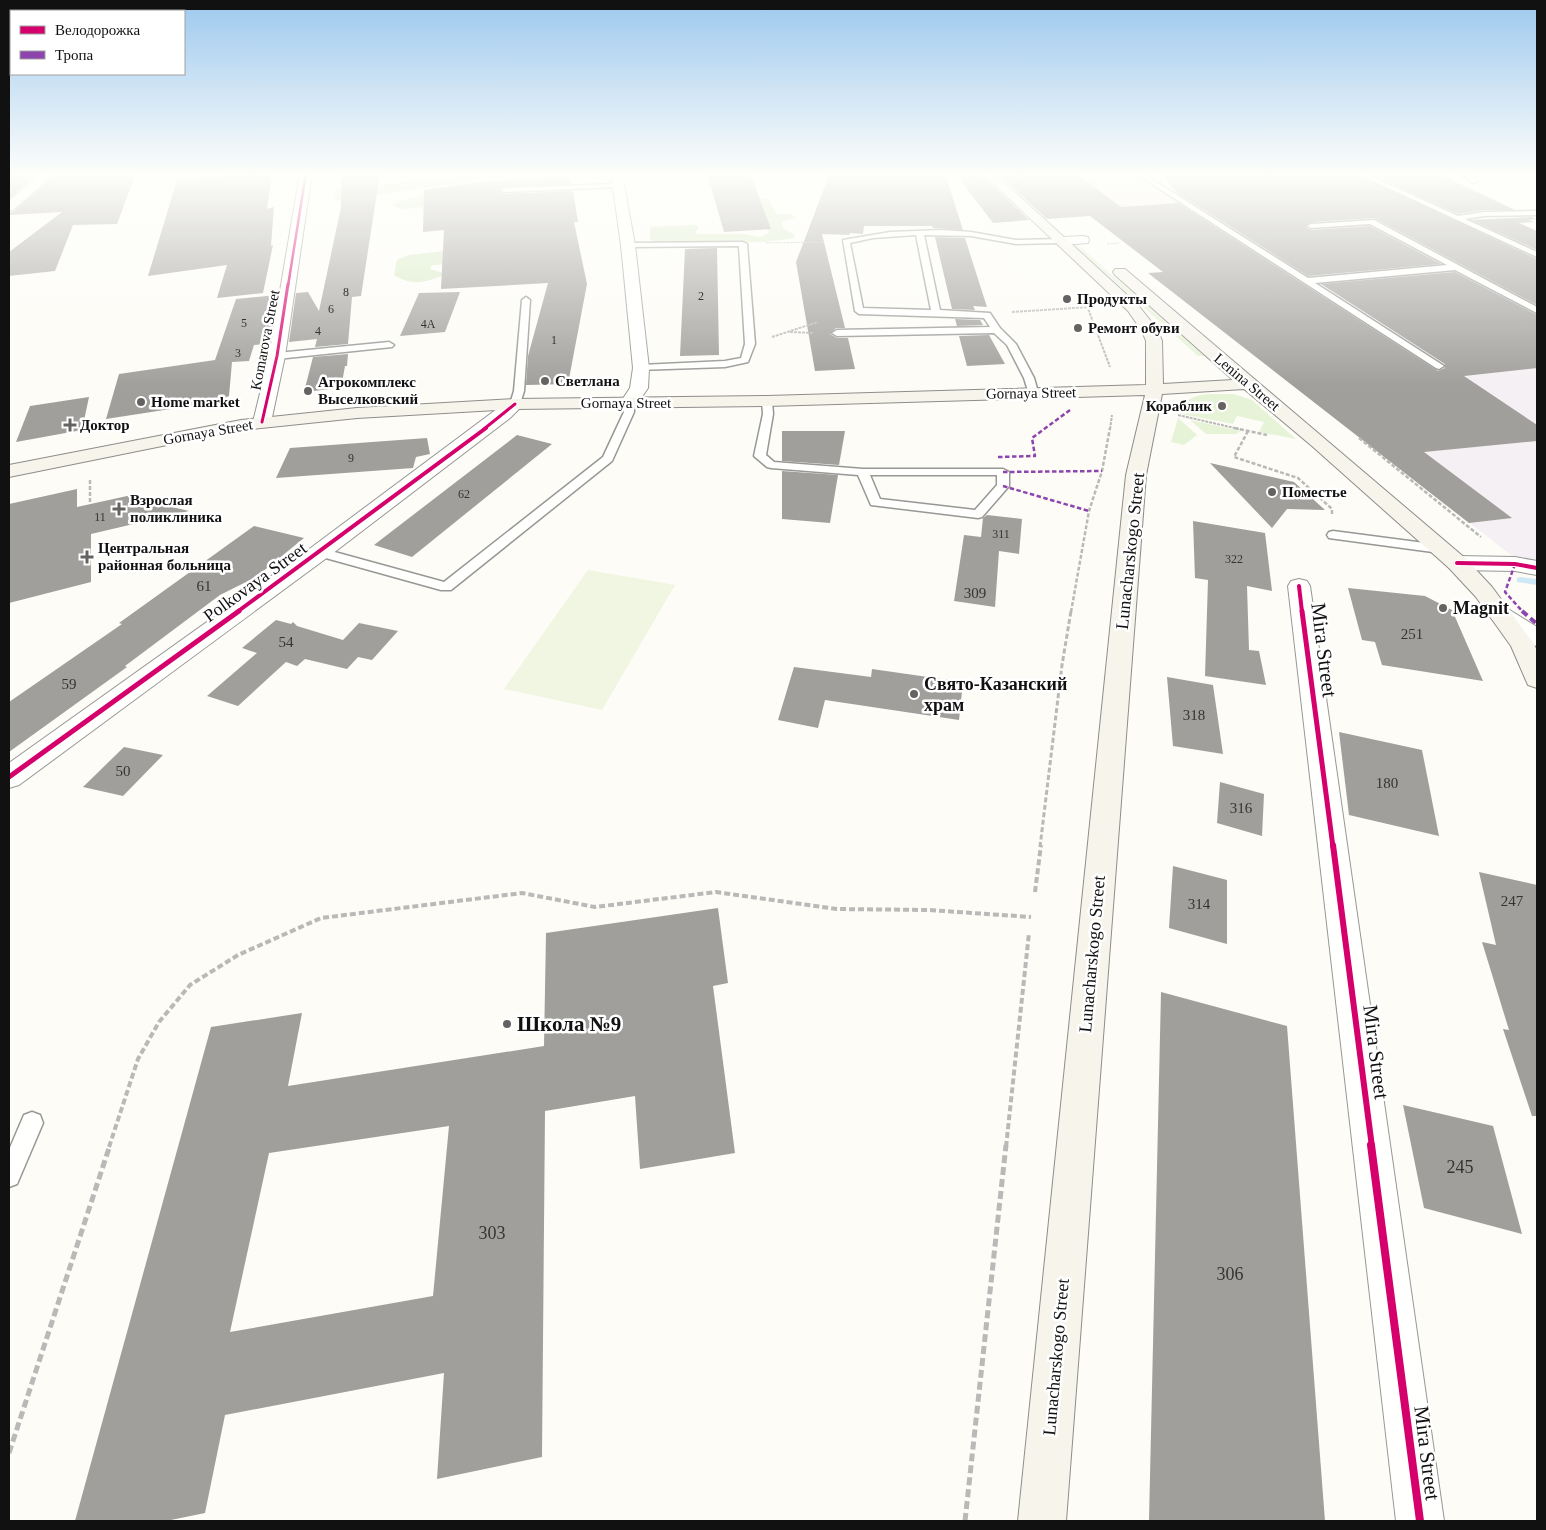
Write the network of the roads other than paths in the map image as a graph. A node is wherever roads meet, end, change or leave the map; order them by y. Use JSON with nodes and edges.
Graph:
{"nodes":[{"id":1,"x":295,"y":244,"type":"edge"},
{"id":2,"x":697,"y":244,"type":"edge"},
{"id":3,"x":743,"y":244,"type":"edge"},
{"id":4,"x":846,"y":244,"type":"edge"},
{"id":5,"x":922,"y":244,"type":"edge"},
{"id":6,"x":1066,"y":244,"type":"edge"},
{"id":7,"x":1249,"y":244,"type":"edge"},
{"id":8,"x":1413,"y":244,"type":"edge"},
{"id":9,"x":1514,"y":244,"type":"edge"},
{"id":10,"x":628,"y":245,"type":"joint"},
{"id":11,"x":1537,"y":255,"type":"edge"},
{"id":12,"x":1112,"y":265,"type":"dead end"},
{"id":13,"x":1457,"y":268,"type":"junction"},
{"id":14,"x":1306,"y":281,"type":"junction"},
{"id":15,"x":526,"y":300,"type":"dead end"},
{"id":16,"x":1537,"y":310,"type":"edge"},
{"id":17,"x":936,"y":313,"type":"junction"},
{"id":18,"x":996,"y":330,"type":"junction"},
{"id":19,"x":837,"y":333,"type":"road end"},
{"id":20,"x":389,"y":345,"type":"dead end"},
{"id":21,"x":277,"y":356,"type":"junction"},
{"id":22,"x":1438,"y":366,"type":"dead end"},
{"id":23,"x":641,"y":368,"type":"junction"},
{"id":24,"x":1248,"y":384,"type":"junction"},
{"id":25,"x":1155,"y":388,"type":"junction"},
{"id":26,"x":1033,"y":392,"type":"junction"},
{"id":27,"x":767,"y":401,"type":"junction"},
{"id":28,"x":629,"y":403,"type":"junction"},
{"id":29,"x":515,"y":404,"type":"junction"},
{"id":30,"x":262,"y":422,"type":"junction"},
{"id":31,"x":9,"y":471,"type":"edge"},
{"id":32,"x":863,"y":472,"type":"junction"},
{"id":33,"x":1333,"y":535,"type":"road end"},
{"id":34,"x":1440,"y":549,"type":"junction"},
{"id":35,"x":320,"y":552,"type":"junction"},
{"id":36,"x":1457,"y":564,"type":"junction"},
{"id":37,"x":1537,"y":568,"type":"edge"},
{"id":38,"x":1299,"y":586,"type":"dead end"},
{"id":39,"x":1500,"y":614,"type":"junction"},
{"id":40,"x":1537,"y":623,"type":"edge"},
{"id":41,"x":1537,"y":638,"type":"edge"},
{"id":42,"x":1537,"y":679,"type":"edge"},
{"id":43,"x":9,"y":777,"type":"edge"},
{"id":44,"x":32,"y":1123,"type":"dead end"},
{"id":45,"x":9,"y":1176,"type":"edge"},
{"id":46,"x":1042,"y":1521,"type":"edge"},
{"id":47,"x":1420,"y":1521,"type":"edge"}],
"edges":[{"from":1,"to":21,"type":"street","name":"Komarova Street"},
{"from":2,"to":10,"type":"lane"},
{"from":3,"to":23,"type":"lane"},
{"from":4,"to":17,"type":"lane"},
{"from":5,"to":17,"type":"lane"},
{"from":6,"to":25,"type":"main road"},
{"from":7,"to":14,"type":"lane"},
{"from":8,"to":13,"type":"lane"},
{"from":9,"to":11,"type":"lane"},
{"from":10,"to":23,"type":"street"},
{"from":12,"to":24,"type":"main road","name":"Lenina Street"},
{"from":13,"to":14,"type":"lane"},
{"from":13,"to":16,"type":"lane"},
{"from":14,"to":22,"type":"lane"},
{"from":15,"to":29,"type":"lane"},
{"from":17,"to":18,"type":"lane"},
{"from":18,"to":19,"type":"lane"},
{"from":18,"to":26,"type":"lane"},
{"from":20,"to":21,"type":"lane"},
{"from":21,"to":30,"type":"street","name":"Komarova Street"},
{"from":23,"to":28,"type":"street"},
{"from":24,"to":25,"type":"main road","name":"Gornaya Street"},
{"from":24,"to":34,"type":"main road","name":"Lenina Street"},
{"from":25,"to":26,"type":"main road","name":"Gornaya Street"},
{"from":25,"to":46,"type":"main road","name":"Lunacharskogo Street"},
{"from":26,"to":27,"type":"main road","name":"Gornaya Street"},
{"from":27,"to":28,"type":"main road","name":"Gornaya Street"},
{"from":27,"to":32,"type":"lane"},
{"from":28,"to":29,"type":"main road","name":"Gornaya Street"},
{"from":28,"to":35,"type":"lane"},
{"from":29,"to":30,"type":"main road","name":"Gornaya Street"},
{"from":29,"to":35,"type":"street","name":"Polkovaya Street"},
{"from":30,"to":31,"type":"main road","name":"Gornaya Street"},
{"from":32,"to":32,"type":"lane"},
{"from":33,"to":34,"type":"lane"},
{"from":34,"to":36,"type":"main road","name":"Lenina Street"},
{"from":35,"to":43,"type":"street","name":"Polkovaya Street"},
{"from":36,"to":37,"type":"street"},
{"from":36,"to":39,"type":"main road","name":"Lenina Street"},
{"from":38,"to":47,"type":"street","name":"Mira Street"},
{"from":39,"to":40,"type":"street"},
{"from":39,"to":41,"type":"street"},
{"from":39,"to":42,"type":"main road","name":"Lenina Street"},
{"from":44,"to":45,"type":"lane"}]}
